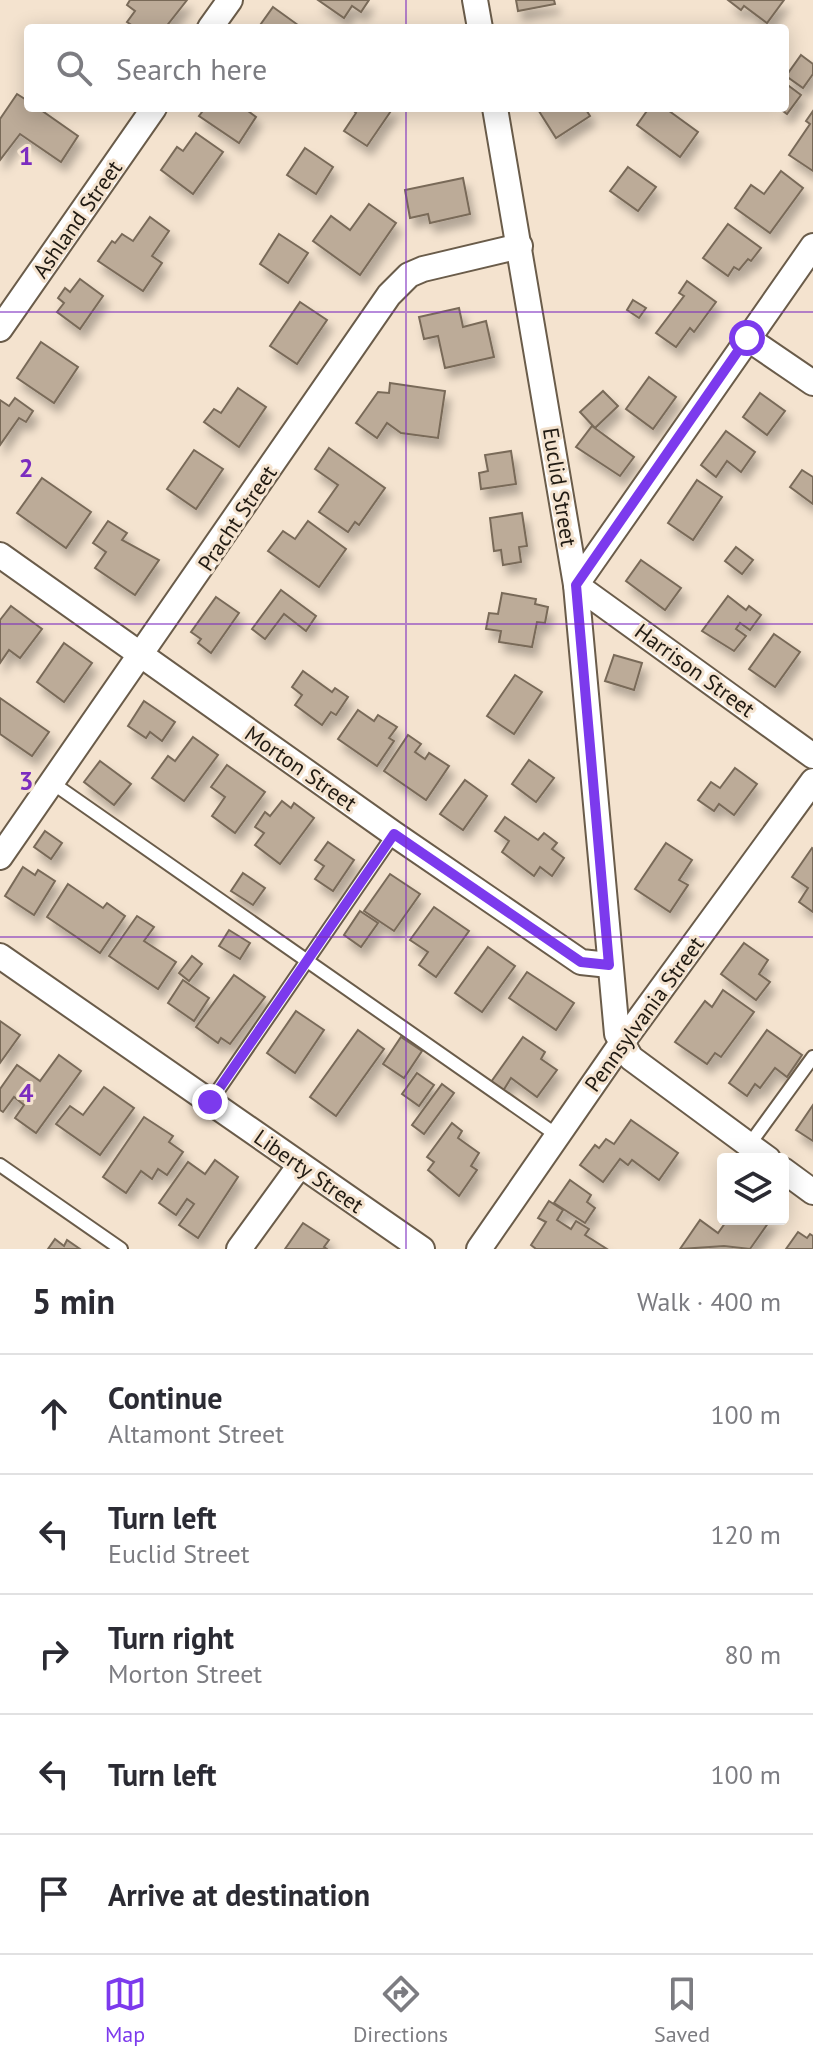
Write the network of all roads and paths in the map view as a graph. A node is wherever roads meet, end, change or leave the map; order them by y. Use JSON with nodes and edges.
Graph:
{"nodes":[{"id":1,"x":230,"y":0,"type":"edge"},
{"id":2,"x":475,"y":0,"type":"edge"},
{"id":3,"x":213,"y":24,"type":"edge"},
{"id":4,"x":479,"y":24,"type":"edge"},
{"id":5,"x":151,"y":112,"type":"edge"},
{"id":6,"x":496,"y":112,"type":"edge"},
{"id":7,"x":520,"y":246,"type":"junction"},
{"id":8,"x":813,"y":246,"type":"edge"},
{"id":9,"x":0,"y":329,"type":"edge"},
{"id":10,"x":747,"y":338,"type":"junction"},
{"id":11,"x":813,"y":383,"type":"edge"},
{"id":12,"x":0,"y":555,"type":"edge"},
{"id":13,"x":576,"y":585,"type":"junction"},
{"id":14,"x":142,"y":655,"type":"junction"},
{"id":15,"x":813,"y":756,"type":"edge"},
{"id":16,"x":813,"y":781,"type":"edge"},
{"id":17,"x":51,"y":782,"type":"junction"},
{"id":18,"x":394,"y":834,"type":"junction"},
{"id":19,"x":0,"y":857,"type":"edge"},
{"id":20,"x":0,"y":956,"type":"edge"},
{"id":21,"x":307,"y":961,"type":"junction"},
{"id":22,"x":609,"y":965,"type":"junction"},
{"id":23,"x":621,"y":1044,"type":"junction"},
{"id":24,"x":813,"y":1057,"type":"edge"},
{"id":25,"x":210,"y":1102,"type":"junction"},
{"id":26,"x":558,"y":1136,"type":"junction"},
{"id":27,"x":758,"y":1152,"type":"edge"},
{"id":28,"x":0,"y":1165,"type":"edge"},
{"id":29,"x":300,"y":1165,"type":"junction"},
{"id":30,"x":789,"y":1174,"type":"edge"},
{"id":31,"x":813,"y":1192,"type":"edge"},
{"id":32,"x":121,"y":1249,"type":"edge"},
{"id":33,"x":239,"y":1249,"type":"edge"},
{"id":34,"x":422,"y":1249,"type":"edge"},
{"id":35,"x":479,"y":1249,"type":"edge"}],
"edges":[{"from":1,"to":3,"type":"street"},
{"from":2,"to":4,"type":"street"},
{"from":5,"to":9,"type":"street","name":"Ashland Street"},
{"from":6,"to":7,"type":"street","name":"Euclid Street"},
{"from":7,"to":13,"type":"street","name":"Euclid Street"},
{"from":7,"to":14,"type":"street","name":"Pracht Street"},
{"from":8,"to":10,"type":"street"},
{"from":10,"to":11,"type":"street"},
{"from":10,"to":13,"type":"street"},
{"from":12,"to":14,"type":"street","name":"Morton Street"},
{"from":13,"to":15,"type":"street","name":"Harrison Street"},
{"from":13,"to":22,"type":"street","name":"Euclid Street"},
{"from":14,"to":17,"type":"street","name":"Pracht Street"},
{"from":14,"to":18,"type":"street","name":"Morton Street"},
{"from":16,"to":23,"type":"street","name":"Pennsylvania Street"},
{"from":17,"to":19,"type":"street","name":"Pracht Street"},
{"from":17,"to":21,"type":"lane"},
{"from":18,"to":21,"type":"lane"},
{"from":18,"to":22,"type":"street","name":"Morton Street"},
{"from":20,"to":25,"type":"street","name":"Liberty Street"},
{"from":21,"to":25,"type":"lane"},
{"from":21,"to":26,"type":"lane"},
{"from":22,"to":23,"type":"street","name":"Euclid Street"},
{"from":23,"to":26,"type":"street","name":"Pennsylvania Street"},
{"from":23,"to":27,"type":"street"},
{"from":24,"to":27,"type":"lane"},
{"from":25,"to":29,"type":"street","name":"Liberty Street"},
{"from":26,"to":35,"type":"street","name":"Pennsylvania Street"},
{"from":28,"to":32,"type":"lane"},
{"from":29,"to":33,"type":"street"},
{"from":29,"to":34,"type":"street","name":"Liberty Street"},
{"from":30,"to":31,"type":"street"}]}
